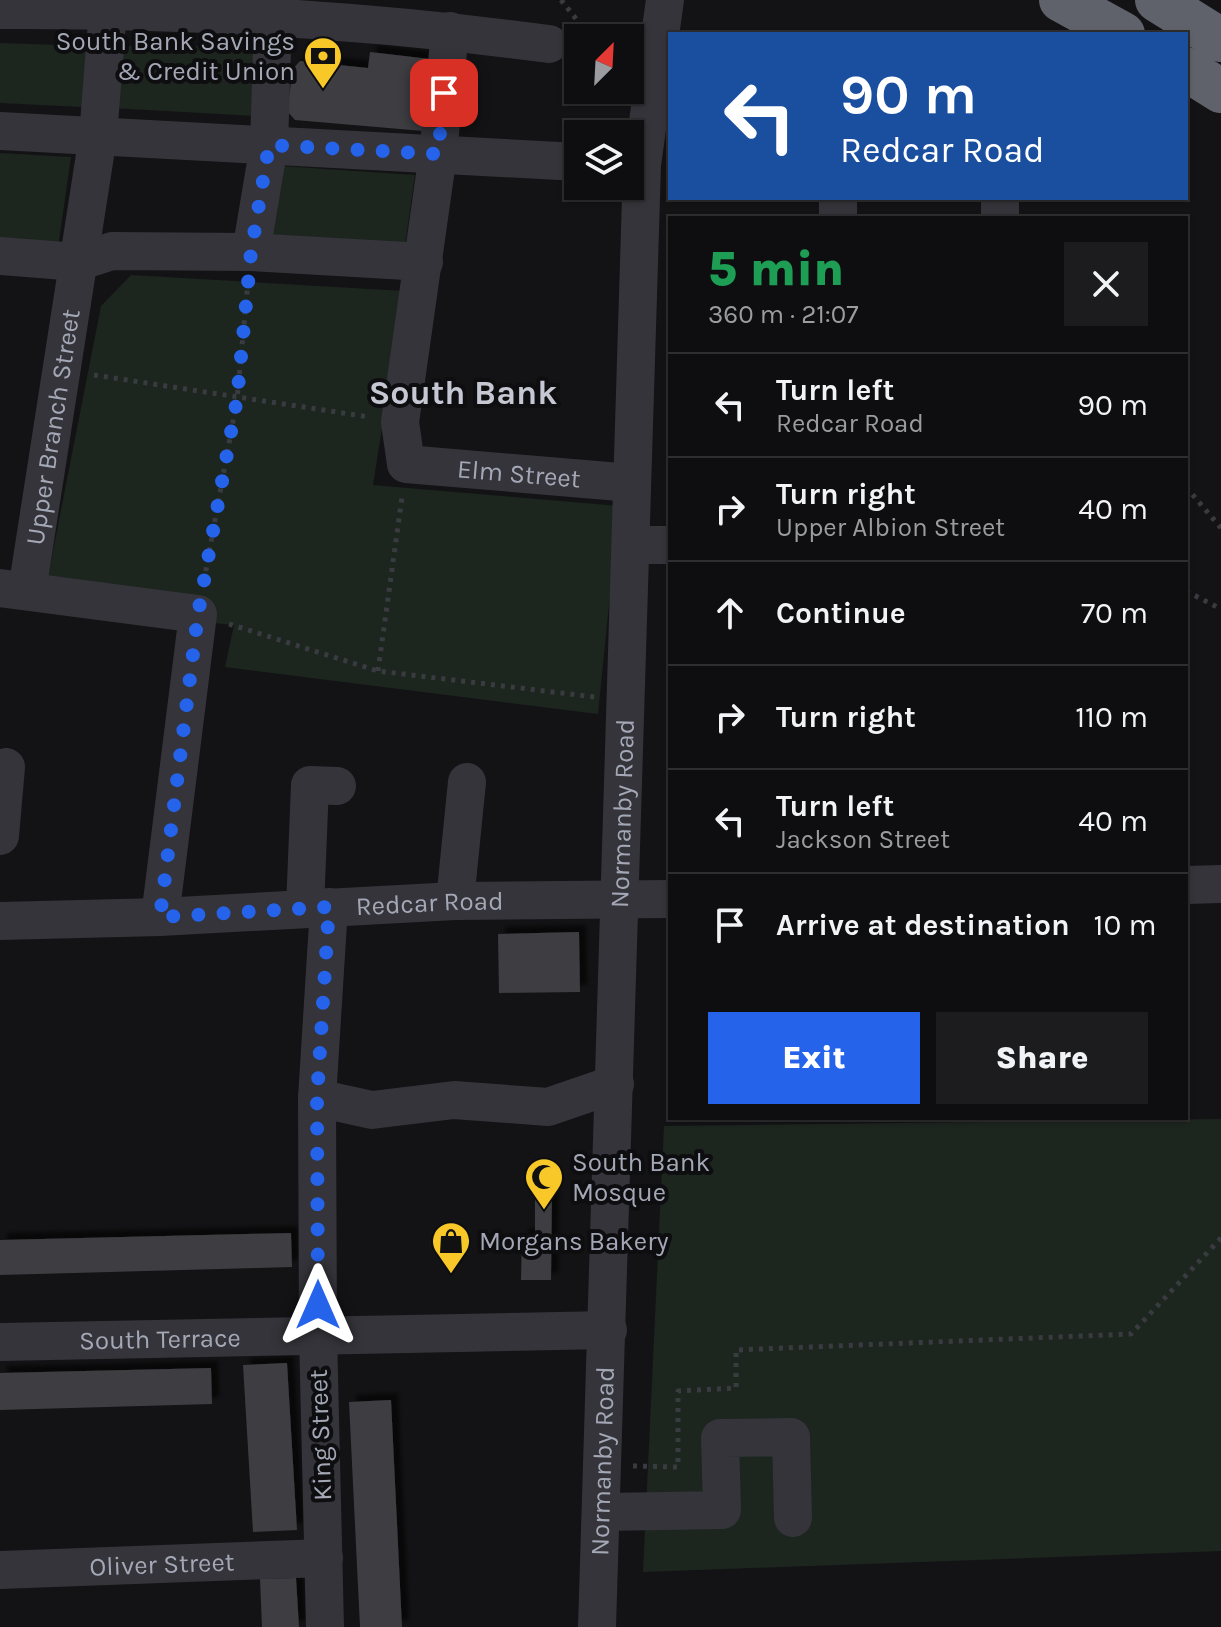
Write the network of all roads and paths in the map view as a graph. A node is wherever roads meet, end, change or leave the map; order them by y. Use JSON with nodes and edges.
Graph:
{"nodes":[{"id":1,"x":665,"y":0,"type":"edge"},
{"id":2,"x":1061,"y":0,"type":"edge"},
{"id":3,"x":1157,"y":0,"type":"edge"},
{"id":4,"x":0,"y":10,"type":"edge"},
{"id":5,"x":108,"y":10,"type":"junction"},
{"id":6,"x":273,"y":19,"type":"junction"},
{"id":7,"x":450,"y":31,"type":"junction"},
{"id":8,"x":1119,"y":32,"type":"edge"},
{"id":9,"x":1221,"y":40,"type":"edge"},
{"id":10,"x":549,"y":44,"type":"dead end"},
{"id":11,"x":1188,"y":70,"type":"edge"},
{"id":12,"x":1221,"y":91,"type":"edge"},
{"id":13,"x":0,"y":131,"type":"edge"},
{"id":14,"x":98,"y":136,"type":"junction"},
{"id":15,"x":269,"y":145,"type":"junction"},
{"id":16,"x":438,"y":154,"type":"junction"},
{"id":17,"x":564,"y":161,"type":"edge"},
{"id":18,"x":647,"y":165,"type":"edge"},
{"id":19,"x":251,"y":252,"type":"junction"},
{"id":20,"x":0,"y":256,"type":"edge"},
{"id":21,"x":78,"y":262,"type":"junction"},
{"id":22,"x":424,"y":262,"type":"junction"},
{"id":23,"x":61,"y":370,"type":"junction"},
{"id":24,"x":237,"y":399,"type":"junction"},
{"id":25,"x":400,"y":422,"type":"junction"},
{"id":26,"x":406,"y":464,"type":"junction"},
{"id":27,"x":632,"y":483,"type":"junction"},
{"id":28,"x":1188,"y":489,"type":"edge"},
{"id":29,"x":1221,"y":528,"type":"edge"},
{"id":30,"x":631,"y":545,"type":"junction"},
{"id":31,"x":668,"y":545,"type":"edge"},
{"id":32,"x":14,"y":590,"type":"edge"},
{"id":33,"x":1188,"y":592,"type":"edge"},
{"id":34,"x":1221,"y":609,"type":"edge"},
{"id":35,"x":198,"y":614,"type":"junction"},
{"id":36,"x":378,"y":671,"type":"junction"},
{"id":37,"x":623,"y":701,"type":"junction"},
{"id":38,"x":6,"y":767,"type":"dead end"},
{"id":39,"x":467,"y":782,"type":"dead end"},
{"id":40,"x":337,"y":786,"type":"dead end"},
{"id":41,"x":0,"y":836,"type":"edge"},
{"id":42,"x":1221,"y":884,"type":"edge"},
{"id":43,"x":1188,"y":885,"type":"edge"},
{"id":44,"x":668,"y":899,"type":"edge"},
{"id":45,"x":619,"y":900,"type":"junction"},
{"id":46,"x":455,"y":901,"type":"junction"},
{"id":47,"x":317,"y":907,"type":"junction"},
{"id":48,"x":160,"y":917,"type":"junction"},
{"id":49,"x":0,"y":921,"type":"edge"},
{"id":50,"x":615,"y":1084,"type":"junction"},
{"id":51,"x":317,"y":1098,"type":"junction"},
{"id":52,"x":1221,"y":1238,"type":"edge"},
{"id":53,"x":608,"y":1330,"type":"junction"},
{"id":54,"x":318,"y":1334,"type":"junction"},
{"id":55,"x":0,"y":1342,"type":"edge"},
{"id":56,"x":604,"y":1465,"type":"junction"},
{"id":57,"x":603,"y":1512,"type":"junction"},
{"id":58,"x":793,"y":1518,"type":"dead end"},
{"id":59,"x":324,"y":1558,"type":"junction"},
{"id":60,"x":0,"y":1570,"type":"edge"},
{"id":61,"x":325,"y":1627,"type":"edge"},
{"id":62,"x":597,"y":1627,"type":"edge"}],
"edges":[{"from":1,"to":18,"type":"street","name":"Normanby Road"},
{"from":2,"to":8,"type":"highway"},
{"from":3,"to":9,"type":"highway"},
{"from":4,"to":5,"type":"street"},
{"from":5,"to":6,"type":"street"},
{"from":5,"to":14,"type":"street","name":"Upper Branch Street"},
{"from":6,"to":7,"type":"street"},
{"from":6,"to":15,"type":"street"},
{"from":7,"to":10,"type":"street"},
{"from":7,"to":16,"type":"street"},
{"from":11,"to":12,"type":"highway"},
{"from":13,"to":14,"type":"street"},
{"from":14,"to":15,"type":"street"},
{"from":14,"to":21,"type":"street","name":"Upper Branch Street"},
{"from":15,"to":16,"type":"street"},
{"from":15,"to":19,"type":"street"},
{"from":16,"to":17,"type":"street"},
{"from":16,"to":22,"type":"street"},
{"from":18,"to":27,"type":"street","name":"Normanby Road"},
{"from":19,"to":21,"type":"street"},
{"from":19,"to":22,"type":"street"},
{"from":19,"to":24,"type":"path"},
{"from":20,"to":21,"type":"street"},
{"from":21,"to":23,"type":"street","name":"Upper Branch Street"},
{"from":22,"to":25,"type":"street"},
{"from":23,"to":24,"type":"path"},
{"from":23,"to":32,"type":"street","name":"Upper Branch Street"},
{"from":24,"to":25,"type":"path"},
{"from":24,"to":35,"type":"path"},
{"from":25,"to":26,"type":"street"},
{"from":26,"to":27,"type":"street","name":"Elm Street"},
{"from":26,"to":36,"type":"path"},
{"from":27,"to":30,"type":"street","name":"Normanby Road"},
{"from":28,"to":29,"type":"path"},
{"from":30,"to":31,"type":"street"},
{"from":30,"to":37,"type":"street","name":"Normanby Road"},
{"from":32,"to":35,"type":"street"},
{"from":33,"to":34,"type":"path"},
{"from":35,"to":36,"type":"path"},
{"from":35,"to":48,"type":"street"},
{"from":36,"to":37,"type":"path"},
{"from":37,"to":45,"type":"street","name":"Normanby Road"},
{"from":38,"to":41,"type":"street"},
{"from":39,"to":46,"type":"street"},
{"from":40,"to":47,"type":"street","name":"King Street"},
{"from":42,"to":43,"type":"street"},
{"from":44,"to":45,"type":"street","name":"Redcar Road"},
{"from":45,"to":46,"type":"street","name":"Redcar Road"},
{"from":45,"to":50,"type":"street","name":"Normanby Road"},
{"from":46,"to":47,"type":"street","name":"Redcar Road"},
{"from":47,"to":48,"type":"street","name":"Redcar Road"},
{"from":47,"to":51,"type":"street","name":"King Street"},
{"from":48,"to":49,"type":"street","name":"Redcar Road"},
{"from":50,"to":51,"type":"street"},
{"from":50,"to":53,"type":"street","name":"Normanby Road"},
{"from":51,"to":54,"type":"street","name":"King Street"},
{"from":52,"to":56,"type":"path"},
{"from":53,"to":54,"type":"street","name":"South Terrace"},
{"from":53,"to":56,"type":"street","name":"Normanby Road"},
{"from":54,"to":55,"type":"street","name":"South Terrace"},
{"from":54,"to":59,"type":"street","name":"King Street"},
{"from":56,"to":57,"type":"street","name":"Normanby Road"},
{"from":57,"to":58,"type":"street"},
{"from":57,"to":62,"type":"street","name":"Normanby Road"},
{"from":59,"to":60,"type":"street","name":"Oliver Street"},
{"from":59,"to":61,"type":"street","name":"King Street"}]}
